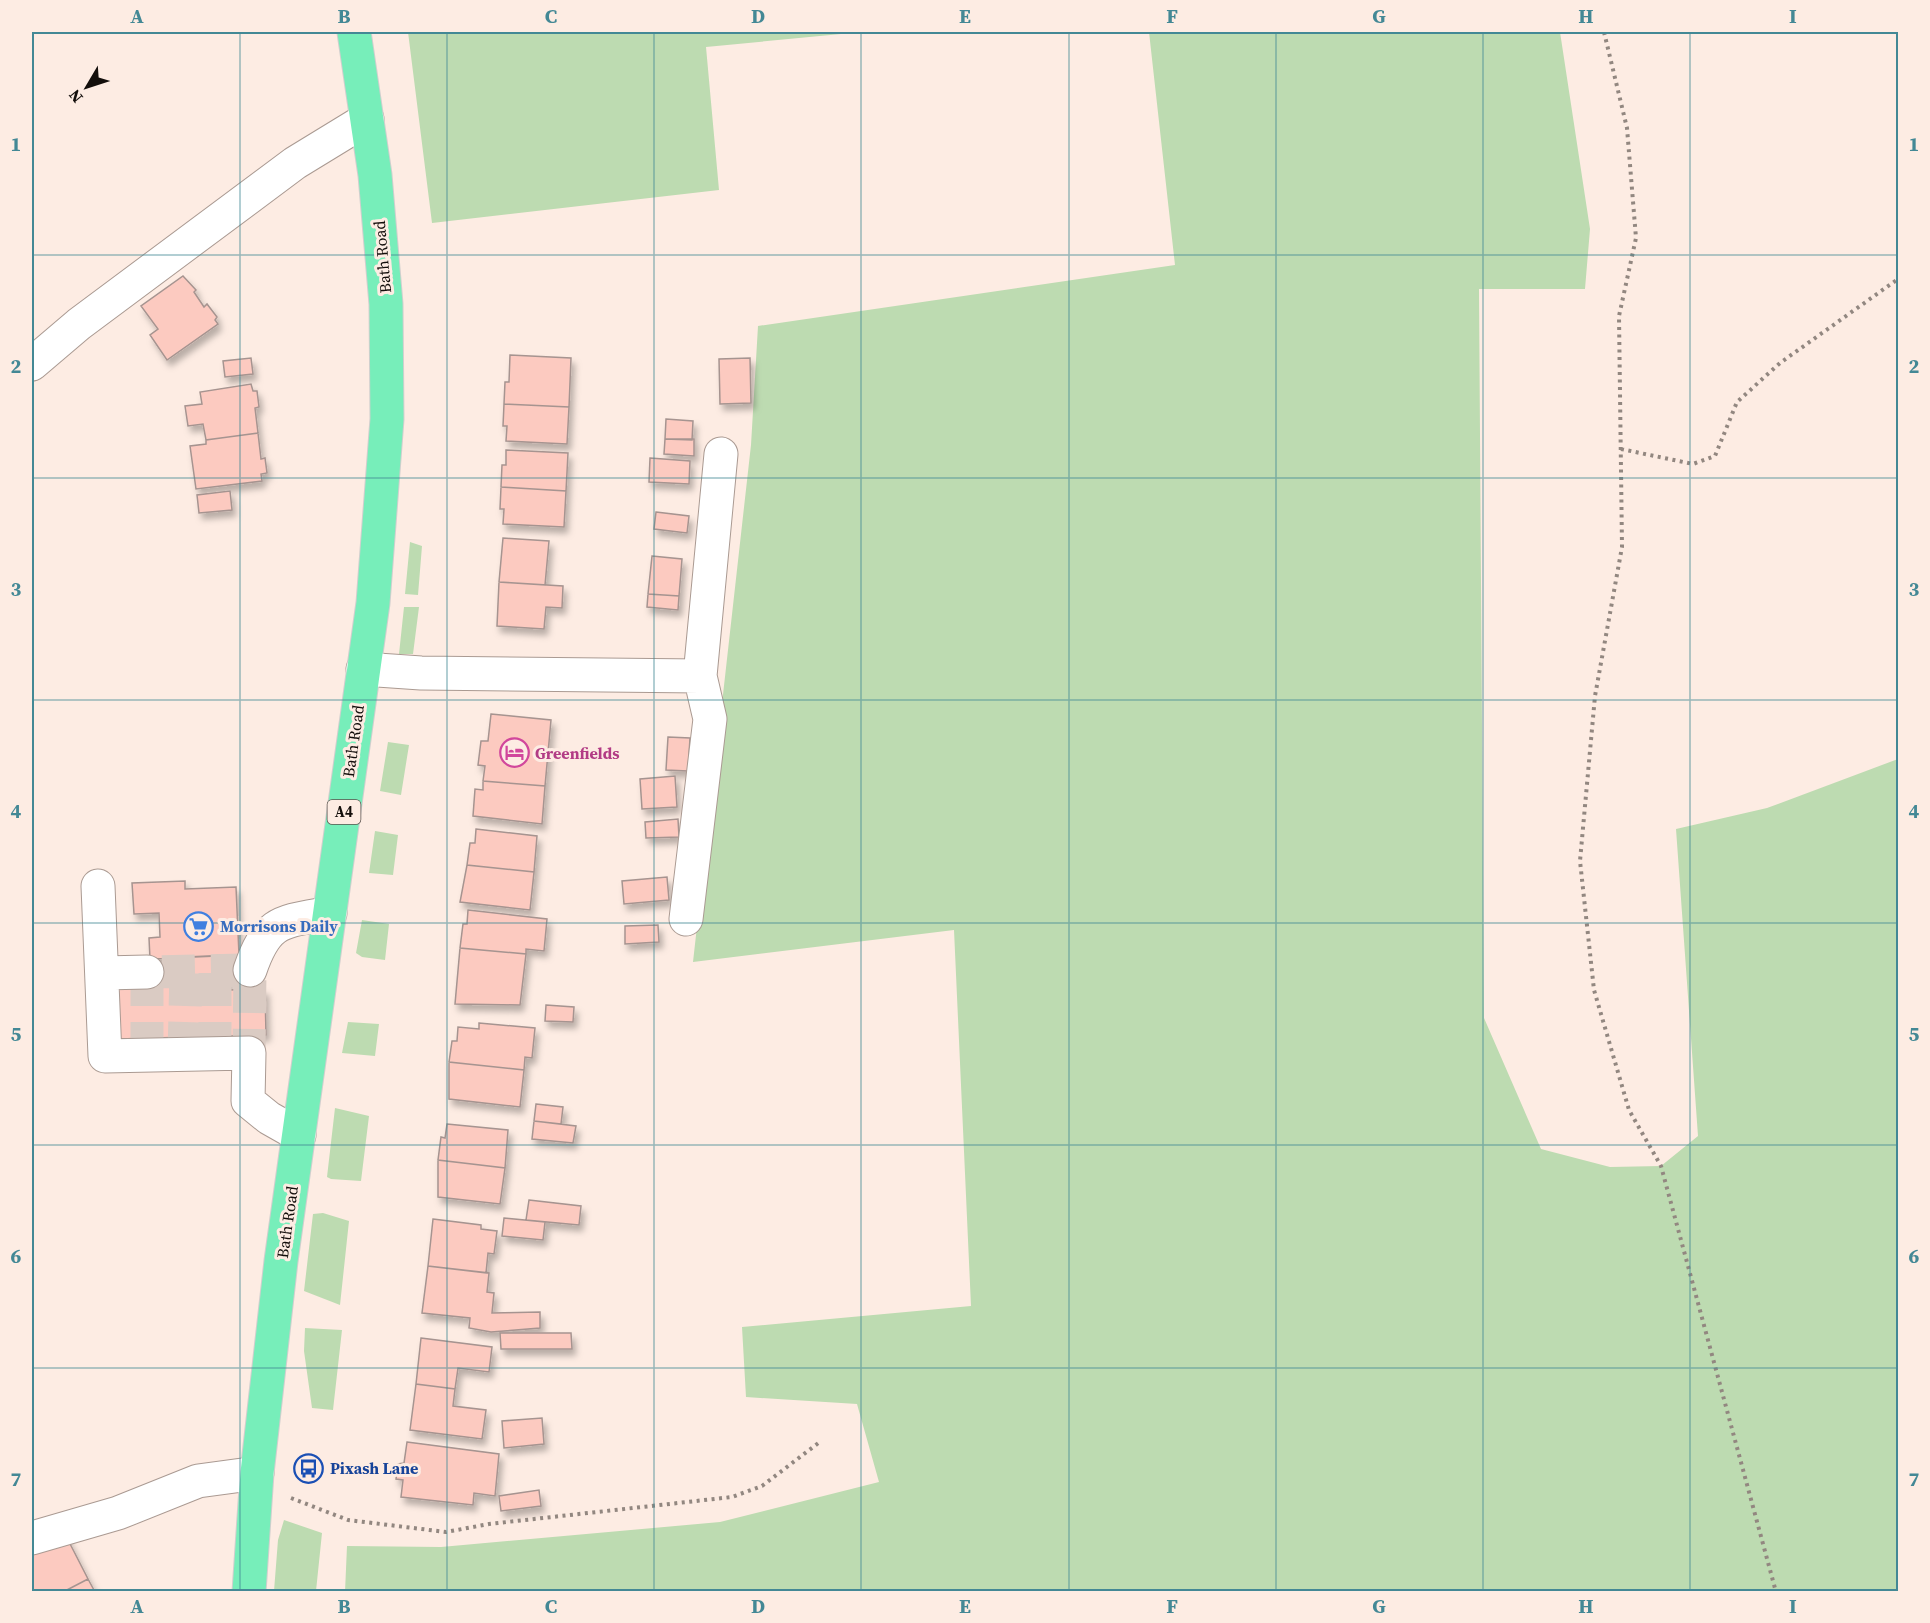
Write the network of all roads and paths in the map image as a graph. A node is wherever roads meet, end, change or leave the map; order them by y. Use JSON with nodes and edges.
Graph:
{"nodes":[{"id":1,"x":354,"y":32,"type":"edge"},
{"id":2,"x":1604,"y":32,"type":"edge"},
{"id":3,"x":367,"y":119,"type":"junction"},
{"id":4,"x":1899,"y":279,"type":"edge"},
{"id":5,"x":32,"y":364,"type":"edge"},
{"id":6,"x":1621,"y":449,"type":"junction"},
{"id":7,"x":721,"y":454,"type":"dead end"},
{"id":8,"x":363,"y":669,"type":"junction"},
{"id":9,"x":700,"y":676,"type":"junction"},
{"id":10,"x":98,"y":886,"type":"dead end"},
{"id":11,"x":330,"y":913,"type":"junction"},
{"id":12,"x":686,"y":919,"type":"dead end"},
{"id":13,"x":250,"y":970,"type":"tunnel mouth"},
{"id":14,"x":147,"y":972,"type":"dead end"},
{"id":15,"x":103,"y":973,"type":"junction"},
{"id":16,"x":299,"y":1135,"type":"junction"},
{"id":17,"x":820,"y":1441,"type":"dead end"},
{"id":18,"x":257,"y":1479,"type":"junction"},
{"id":19,"x":32,"y":1538,"type":"edge"},
{"id":20,"x":249,"y":1592,"type":"edge"},
{"id":21,"x":1776,"y":1592,"type":"edge"}],
"edges":[{"from":1,"to":3,"type":"highway","name":"Bath Road","number":"A4"},
{"from":2,"to":6,"type":"path"},
{"from":3,"to":5,"type":"lane"},
{"from":3,"to":8,"type":"highway","name":"Bath Road","number":"A4"},
{"from":4,"to":6,"type":"path"},
{"from":6,"to":21,"type":"path"},
{"from":7,"to":9,"type":"lane"},
{"from":8,"to":9,"type":"lane"},
{"from":8,"to":11,"type":"highway","name":"Bath Road","number":"A4"},
{"from":9,"to":12,"type":"lane"},
{"from":10,"to":15,"type":"lane"},
{"from":11,"to":13,"type":"lane"},
{"from":11,"to":16,"type":"highway","name":"Bath Road","number":"A4"},
{"from":14,"to":15,"type":"lane"},
{"from":15,"to":16,"type":"lane"},
{"from":16,"to":18,"type":"highway","name":"Bath Road","number":"A4"},
{"from":17,"to":18,"type":"path"},
{"from":18,"to":19,"type":"lane"},
{"from":18,"to":20,"type":"highway","name":"Bath Road","number":"A4"}]}
